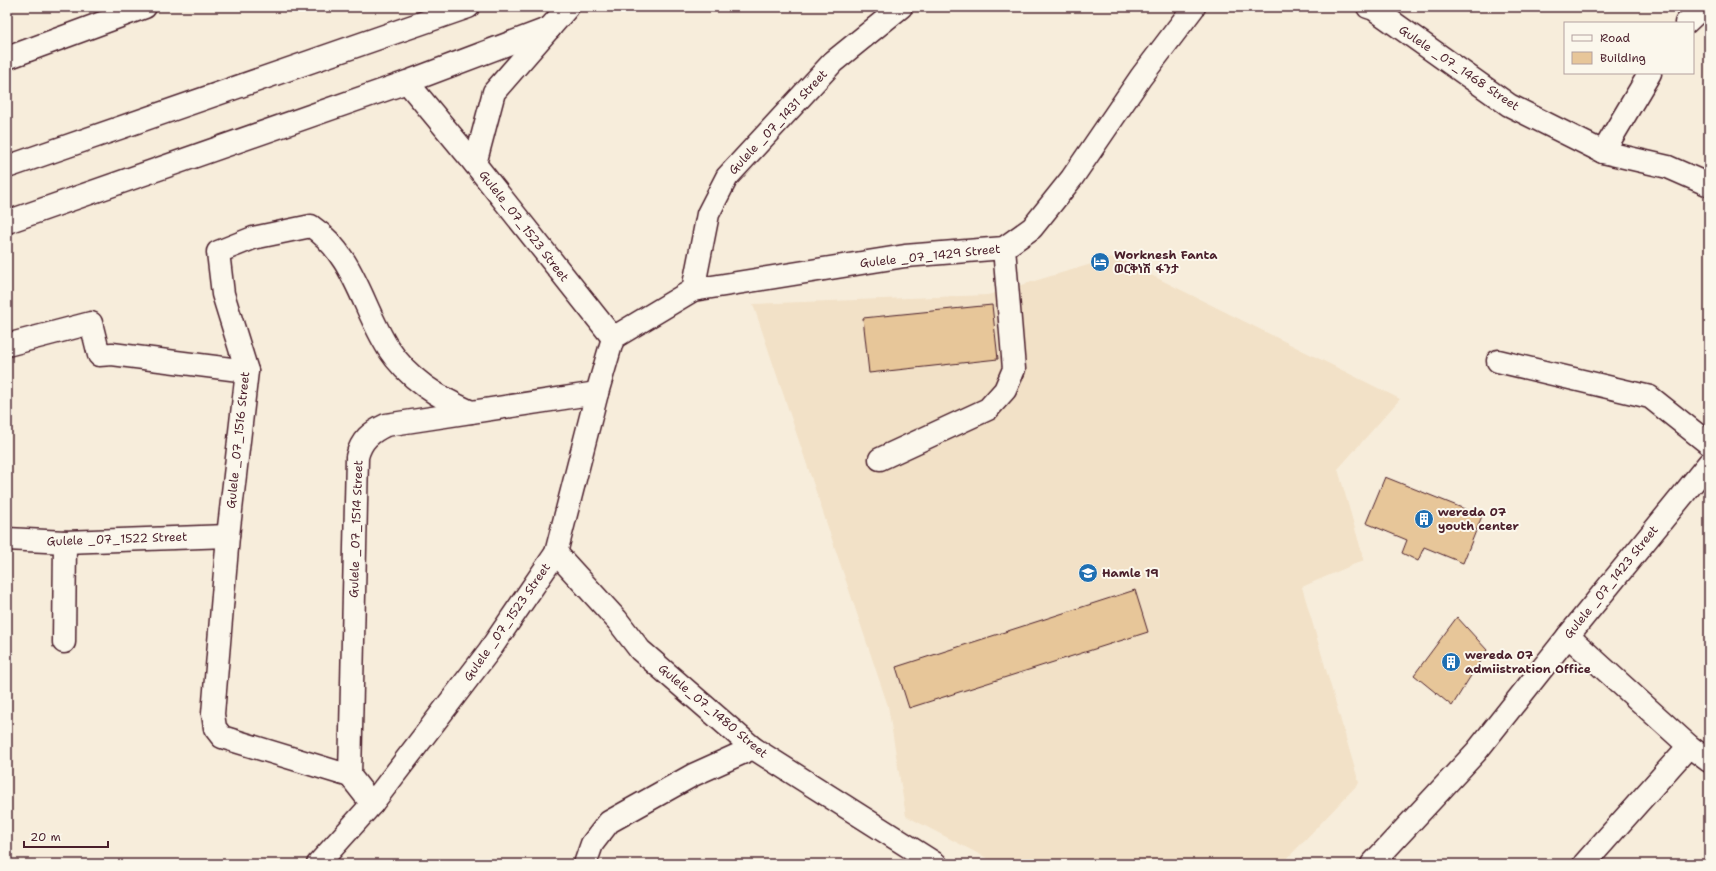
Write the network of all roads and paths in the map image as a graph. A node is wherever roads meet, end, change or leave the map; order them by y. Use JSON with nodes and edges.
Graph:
{"nodes":[{"id":1,"x":146,"y":7,"type":"edge"},
{"id":2,"x":468,"y":7,"type":"edge"},
{"id":3,"x":568,"y":7,"type":"edge"},
{"id":4,"x":901,"y":7,"type":"edge"},
{"id":5,"x":1194,"y":7,"type":"edge"},
{"id":6,"x":1703,"y":7,"type":"edge"},
{"id":7,"x":1373,"y":8,"type":"edge"},
{"id":8,"x":1687,"y":22,"type":"edge"},
{"id":9,"x":550,"y":28,"type":"junction"},
{"id":10,"x":8,"y":54,"type":"edge"},
{"id":11,"x":1649,"y":74,"type":"edge"},
{"id":12,"x":407,"y":82,"type":"junction"},
{"id":13,"x":1603,"y":152,"type":"junction"},
{"id":14,"x":475,"y":164,"type":"junction"},
{"id":15,"x":7,"y":167,"type":"edge"},
{"id":16,"x":1709,"y":185,"type":"edge"},
{"id":17,"x":7,"y":222,"type":"edge"},
{"id":18,"x":1004,"y":248,"type":"junction"},
{"id":19,"x":693,"y":290,"type":"junction"},
{"id":20,"x":613,"y":338,"type":"junction"},
{"id":21,"x":7,"y":345,"type":"edge"},
{"id":22,"x":1498,"y":361,"type":"dead end"},
{"id":23,"x":247,"y":371,"type":"junction"},
{"id":24,"x":597,"y":393,"type":"junction"},
{"id":25,"x":471,"y":412,"type":"junction"},
{"id":26,"x":1709,"y":444,"type":"edge"},
{"id":27,"x":880,"y":459,"type":"dead end"},
{"id":28,"x":1709,"y":463,"type":"edge"},
{"id":29,"x":228,"y":536,"type":"junction"},
{"id":30,"x":7,"y":539,"type":"edge"},
{"id":31,"x":65,"y":542,"type":"junction"},
{"id":32,"x":556,"y":553,"type":"junction"},
{"id":33,"x":1568,"y":636,"type":"junction"},
{"id":34,"x":64,"y":642,"type":"dead end"},
{"id":35,"x":1689,"y":746,"type":"junction"},
{"id":36,"x":753,"y":748,"type":"junction"},
{"id":37,"x":1709,"y":760,"type":"edge"},
{"id":38,"x":350,"y":776,"type":"junction"},
{"id":39,"x":372,"y":804,"type":"junction"},
{"id":40,"x":318,"y":864,"type":"edge"},
{"id":41,"x":585,"y":864,"type":"edge"},
{"id":42,"x":936,"y":864,"type":"edge"},
{"id":43,"x":1372,"y":864,"type":"edge"},
{"id":44,"x":1584,"y":864,"type":"edge"}],
"edges":[{"from":1,"to":10,"type":"main road"},
{"from":2,"to":15,"type":"main road"},
{"from":3,"to":9,"type":"main road","name":"Gulele_07_1523 Street"},
{"from":4,"to":19,"type":"main road","name":"Gulele _07_1431 Street"},
{"from":5,"to":18,"type":"main road","name":"Gulele _07_1429 Street"},
{"from":6,"to":8,"type":"main road"},
{"from":7,"to":13,"type":"main road","name":"Gulele _07_1468 Street"},
{"from":9,"to":12,"type":"main road"},
{"from":9,"to":14,"type":"main road","name":"Gulele_07_1523 Street"},
{"from":11,"to":13,"type":"main road"},
{"from":12,"to":14,"type":"main road"},
{"from":12,"to":17,"type":"main road"},
{"from":13,"to":16,"type":"main road","name":"Gulele _07_1468 Street"},
{"from":14,"to":20,"type":"main road","name":"Gulele_07_1523 Street"},
{"from":18,"to":19,"type":"main road","name":"Gulele _07_1429 Street"},
{"from":18,"to":27,"type":"main road"},
{"from":19,"to":20,"type":"main road"},
{"from":20,"to":24,"type":"main road","name":"Gulele _07_1523 Street"},
{"from":21,"to":23,"type":"main road"},
{"from":22,"to":26,"type":"main road"},
{"from":23,"to":25,"type":"main road","name":"Gulele _07_1516 Street"},
{"from":23,"to":29,"type":"main road","name":"Gulele _07_1516 Street"},
{"from":24,"to":25,"type":"main road","name":"Gulele _07_1514 Street"},
{"from":24,"to":32,"type":"main road","name":"Gulele _07_1523 Street"},
{"from":25,"to":38,"type":"main road","name":"Gulele _07_1514 Street"},
{"from":28,"to":33,"type":"main road","name":"Gulele _07_1423 Street"},
{"from":29,"to":31,"type":"main road","name":"Gulele _07_1522 Street"},
{"from":29,"to":38,"type":"main road","name":"Gulele _07_1516 Street"},
{"from":30,"to":31,"type":"main road","name":"Gulele _07_1522 Street"},
{"from":31,"to":34,"type":"main road"},
{"from":32,"to":36,"type":"main road","name":"Gulele_07_1480 Street"},
{"from":32,"to":39,"type":"main road","name":"Gulele _07_1523 Street"},
{"from":33,"to":35,"type":"main road"},
{"from":33,"to":43,"type":"main road","name":"Gulele _07_1423 Street"},
{"from":35,"to":37,"type":"main road"},
{"from":35,"to":44,"type":"main road"},
{"from":36,"to":41,"type":"main road"},
{"from":36,"to":42,"type":"main road","name":"Gulele_07_1480 Street"},
{"from":38,"to":39,"type":"main road"},
{"from":39,"to":40,"type":"main road","name":"Gulele _07_1523 Street"}]}
